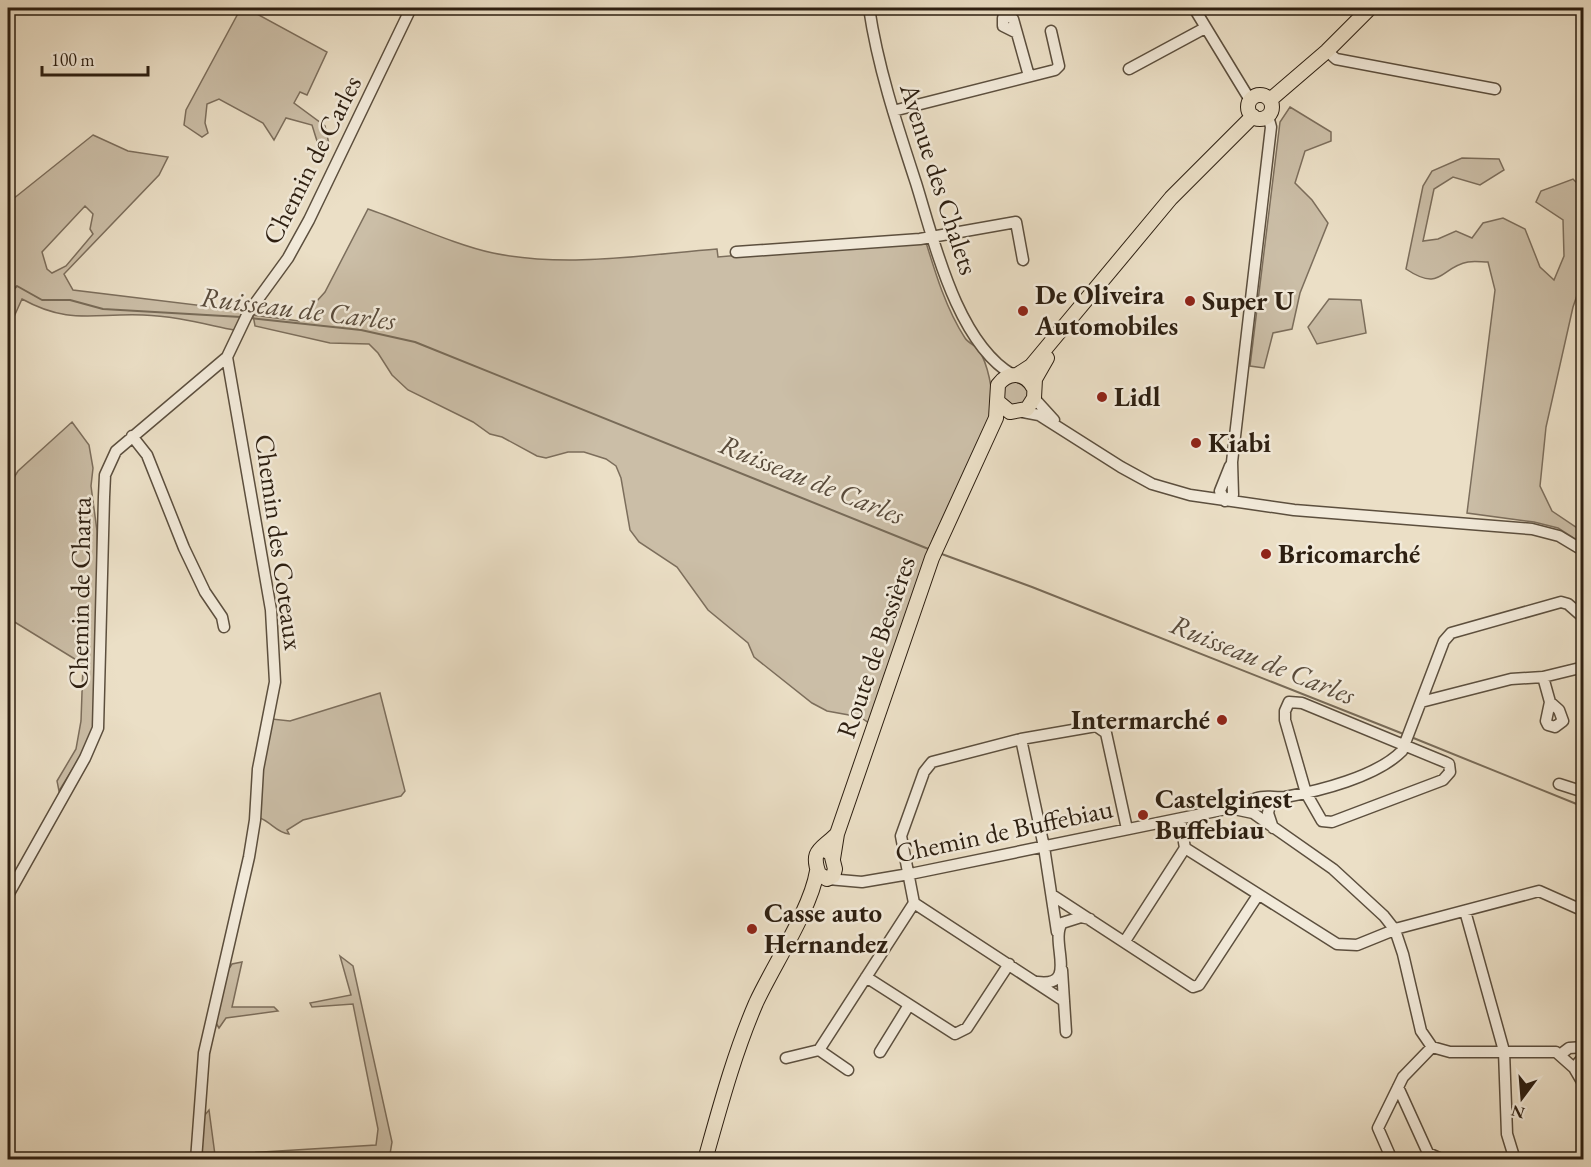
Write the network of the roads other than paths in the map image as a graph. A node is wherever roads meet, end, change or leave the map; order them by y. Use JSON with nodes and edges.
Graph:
{"nodes":[{"id":1,"x":411,"y":8,"type":"edge"},
{"id":2,"x":869,"y":8,"type":"edge"},
{"id":3,"x":1194,"y":8,"type":"edge"},
{"id":4,"x":1370,"y":8,"type":"edge"},
{"id":5,"x":1205,"y":28,"type":"junction"},
{"id":6,"x":1051,"y":31,"type":"dead end"},
{"id":7,"x":1017,"y":33,"type":"dead end"},
{"id":8,"x":1327,"y":51,"type":"junction"},
{"id":9,"x":1129,"y":69,"type":"dead end"},
{"id":10,"x":1029,"y":76,"type":"junction"},
{"id":11,"x":1495,"y":89,"type":"dead end"},
{"id":12,"x":1250,"y":100,"type":"junction"},
{"id":13,"x":1270,"y":100,"type":"junction"},
{"id":14,"x":893,"y":111,"type":"junction"},
{"id":15,"x":1253,"y":116,"type":"junction"},
{"id":16,"x":1268,"y":116,"type":"junction"},
{"id":17,"x":933,"y":237,"type":"junction"},
{"id":18,"x":736,"y":252,"type":"dead end"},
{"id":19,"x":1023,"y":260,"type":"dead end"},
{"id":20,"x":1073,"y":318,"type":"junction"},
{"id":21,"x":243,"y":327,"type":"joint"},
{"id":22,"x":990,"y":356,"type":"junction"},
{"id":23,"x":227,"y":357,"type":"junction"},
{"id":24,"x":1015,"y":375,"type":"junction"},
{"id":25,"x":998,"y":385,"type":"junction"},
{"id":26,"x":1034,"y":392,"type":"junction"},
{"id":27,"x":998,"y":402,"type":"junction"},
{"id":28,"x":1018,"y":412,"type":"junction"},
{"id":29,"x":1061,"y":427,"type":"junction"},
{"id":30,"x":132,"y":436,"type":"junction"},
{"id":31,"x":984,"y":447,"type":"junction"},
{"id":32,"x":1226,"y":496,"type":"junction"},
{"id":33,"x":1584,"y":551,"type":"edge"},
{"id":34,"x":1584,"y":618,"type":"edge"},
{"id":35,"x":224,"y":627,"type":"dead end"},
{"id":36,"x":1584,"y":667,"type":"edge"},
{"id":37,"x":1543,"y":677,"type":"junction"},
{"id":38,"x":1421,"y":702,"type":"junction"},
{"id":39,"x":1550,"y":702,"type":"dead end"},
{"id":40,"x":1021,"y":739,"type":"junction"},
{"id":41,"x":1404,"y":746,"type":"junction"},
{"id":42,"x":1559,"y":784,"type":"dead end"},
{"id":43,"x":1584,"y":792,"type":"edge"},
{"id":44,"x":1306,"y":793,"type":"junction"},
{"id":45,"x":1266,"y":803,"type":"junction"},
{"id":46,"x":1231,"y":808,"type":"junction"},
{"id":47,"x":1255,"y":815,"type":"junction"},
{"id":48,"x":1180,"y":819,"type":"junction"},
{"id":49,"x":1273,"y":828,"type":"junction"},
{"id":50,"x":1127,"y":829,"type":"junction"},
{"id":51,"x":1044,"y":847,"type":"junction"},
{"id":52,"x":1185,"y":848,"type":"junction"},
{"id":53,"x":827,"y":868,"type":"junction"},
{"id":54,"x":908,"y":875,"type":"junction"},
{"id":55,"x":8,"y":895,"type":"edge"},
{"id":56,"x":1052,"y":895,"type":"junction"},
{"id":57,"x":1258,"y":895,"type":"junction"},
{"id":58,"x":914,"y":903,"type":"junction"},
{"id":59,"x":1465,"y":911,"type":"junction"},
{"id":60,"x":1584,"y":911,"type":"edge"},
{"id":61,"x":1090,"y":919,"type":"junction"},
{"id":62,"x":1395,"y":930,"type":"junction"},
{"id":63,"x":1057,"y":932,"type":"junction"},
{"id":64,"x":1125,"y":941,"type":"junction"},
{"id":65,"x":1009,"y":964,"type":"junction"},
{"id":66,"x":1062,"y":967,"type":"junction"},
{"id":67,"x":866,"y":977,"type":"junction"},
{"id":68,"x":1035,"y":981,"type":"junction"},
{"id":69,"x":1064,"y":1001,"type":"junction"},
{"id":70,"x":909,"y":1005,"type":"junction"},
{"id":71,"x":1066,"y":1032,"type":"dead end"},
{"id":72,"x":1432,"y":1047,"type":"junction"},
{"id":73,"x":1584,"y":1047,"type":"edge"},
{"id":74,"x":819,"y":1050,"type":"junction"},
{"id":75,"x":1504,"y":1051,"type":"junction"},
{"id":76,"x":880,"y":1052,"type":"dead end"},
{"id":77,"x":1561,"y":1054,"type":"junction"},
{"id":78,"x":1584,"y":1056,"type":"edge"},
{"id":79,"x":786,"y":1058,"type":"dead end"},
{"id":80,"x":1574,"y":1068,"type":"junction"},
{"id":81,"x":848,"y":1070,"type":"dead end"},
{"id":82,"x":1584,"y":1085,"type":"edge"},
{"id":83,"x":1398,"y":1087,"type":"junction"},
{"id":84,"x":196,"y":1160,"type":"edge"},
{"id":85,"x":705,"y":1160,"type":"edge"},
{"id":86,"x":1392,"y":1160,"type":"edge"},
{"id":87,"x":1443,"y":1160,"type":"edge"},
{"id":88,"x":1515,"y":1160,"type":"edge"}],
"edges":[{"from":1,"to":21,"type":"street","name":"Chemin de Carles"},
{"from":2,"to":14,"type":"street","name":"Avenue des Chalets"},
{"from":3,"to":5,"type":"street"},
{"from":4,"to":8,"type":"main road"},
{"from":5,"to":9,"type":"street"},
{"from":5,"to":12,"type":"street"},
{"from":6,"to":10,"type":"street"},
{"from":7,"to":10,"type":"street"},
{"from":8,"to":11,"type":"street"},
{"from":8,"to":13,"type":"main road"},
{"from":10,"to":14,"type":"street"},
{"from":12,"to":13,"type":"main road"},
{"from":12,"to":15,"type":"main road"},
{"from":13,"to":16,"type":"main road"},
{"from":14,"to":17,"type":"street","name":"Avenue des Chalets"},
{"from":15,"to":16,"type":"main road"},
{"from":15,"to":20,"type":"main road","name":"Route de Bessières"},
{"from":16,"to":32,"type":"street"},
{"from":17,"to":18,"type":"street"},
{"from":17,"to":19,"type":"street"},
{"from":17,"to":22,"type":"street","name":"Avenue des Chalets"},
{"from":20,"to":24,"type":"main road","name":"Route de Bessières"},
{"from":20,"to":26,"type":"main road","name":"Route de Bessières"},
{"from":21,"to":23,"type":"street","name":"Chemin de Charta"},
{"from":22,"to":24,"type":"street","name":"Avenue des Chalets"},
{"from":22,"to":25,"type":"street","name":"Avenue des Chalets"},
{"from":23,"to":30,"type":"street","name":"Chemin de Charta"},
{"from":23,"to":84,"type":"street","name":"Chemin des Coteaux"},
{"from":24,"to":25,"type":"main road","name":"Route de Bessières"},
{"from":24,"to":26,"type":"main road"},
{"from":25,"to":27,"type":"main road","name":"Route de Bessières"},
{"from":26,"to":28,"type":"main road","name":"Route de Bessières"},
{"from":26,"to":29,"type":"street"},
{"from":27,"to":28,"type":"main road"},
{"from":27,"to":31,"type":"main road","name":"Route de Bessières"},
{"from":28,"to":29,"type":"street"},
{"from":28,"to":31,"type":"main road","name":"Route de Bessières"},
{"from":29,"to":32,"type":"street"},
{"from":30,"to":35,"type":"street"},
{"from":30,"to":55,"type":"street","name":"Chemin de Charta"},
{"from":31,"to":53,"type":"main road","name":"Route de Bessières"},
{"from":32,"to":33,"type":"street"},
{"from":34,"to":38,"type":"street"},
{"from":36,"to":37,"type":"street"},
{"from":37,"to":38,"type":"street"},
{"from":37,"to":39,"type":"street"},
{"from":38,"to":41,"type":"street"},
{"from":40,"to":50,"type":"street"},
{"from":40,"to":51,"type":"street"},
{"from":40,"to":54,"type":"street"},
{"from":41,"to":44,"type":"street"},
{"from":41,"to":44,"type":"street"},
{"from":41,"to":44,"type":"street"},
{"from":42,"to":43,"type":"street"},
{"from":44,"to":45,"type":"street"},
{"from":45,"to":46,"type":"street","name":"Chemin de Buffebiau"},
{"from":45,"to":47,"type":"street"},
{"from":45,"to":49,"type":"street"},
{"from":46,"to":47,"type":"street","name":"Chemin de Buffebiau"},
{"from":46,"to":48,"type":"street","name":"Chemin de Buffebiau"},
{"from":47,"to":49,"type":"street","name":"Chemin de Buffebiau"},
{"from":48,"to":50,"type":"street","name":"Chemin de Buffebiau"},
{"from":48,"to":52,"type":"street"},
{"from":49,"to":62,"type":"street","name":"Chemin de Buffebiau"},
{"from":50,"to":51,"type":"street","name":"Chemin de Buffebiau"},
{"from":51,"to":54,"type":"street","name":"Chemin de Buffebiau"},
{"from":51,"to":56,"type":"street"},
{"from":52,"to":57,"type":"street"},
{"from":52,"to":64,"type":"street"},
{"from":53,"to":54,"type":"street","name":"Chemin de Buffebiau"},
{"from":53,"to":85,"type":"main road"},
{"from":54,"to":58,"type":"street"},
{"from":56,"to":61,"type":"street"},
{"from":56,"to":63,"type":"street"},
{"from":57,"to":62,"type":"street"},
{"from":57,"to":64,"type":"street"},
{"from":58,"to":65,"type":"street"},
{"from":58,"to":67,"type":"street"},
{"from":59,"to":60,"type":"street"},
{"from":59,"to":62,"type":"street"},
{"from":59,"to":75,"type":"street"},
{"from":61,"to":63,"type":"street"},
{"from":61,"to":64,"type":"street"},
{"from":62,"to":72,"type":"street","name":"Chemin de Buffebiau"},
{"from":63,"to":66,"type":"street"},
{"from":65,"to":68,"type":"street"},
{"from":65,"to":70,"type":"street"},
{"from":66,"to":68,"type":"street"},
{"from":66,"to":69,"type":"street"},
{"from":67,"to":70,"type":"street"},
{"from":67,"to":74,"type":"street"},
{"from":68,"to":69,"type":"street"},
{"from":69,"to":71,"type":"street"},
{"from":70,"to":76,"type":"street"},
{"from":72,"to":75,"type":"street"},
{"from":72,"to":83,"type":"street"},
{"from":73,"to":77,"type":"street"},
{"from":74,"to":79,"type":"street"},
{"from":74,"to":81,"type":"street"},
{"from":75,"to":77,"type":"street"},
{"from":75,"to":88,"type":"street"},
{"from":77,"to":80,"type":"street"},
{"from":78,"to":80,"type":"street"},
{"from":80,"to":82,"type":"street"},
{"from":83,"to":86,"type":"street"},
{"from":83,"to":87,"type":"street"}]}
